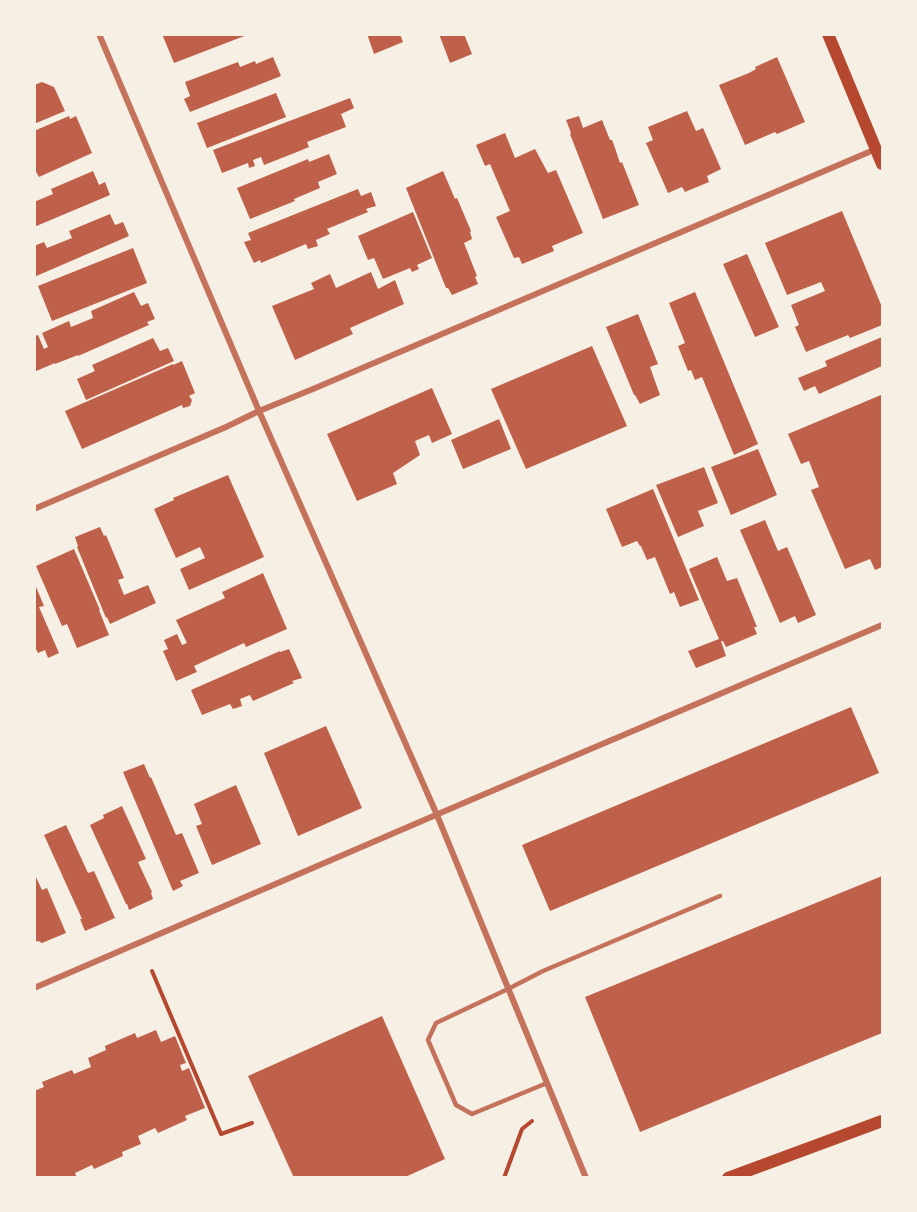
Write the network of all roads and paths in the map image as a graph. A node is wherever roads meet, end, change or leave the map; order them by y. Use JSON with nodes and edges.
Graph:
{"nodes":[{"id":1,"x":99,"y":34,"type":"edge"},
{"id":2,"x":828,"y":34,"type":"edge"},
{"id":3,"x":877,"y":149,"type":"junction"},
{"id":4,"x":882,"y":164,"type":"edge"},
{"id":5,"x":259,"y":411,"type":"junction"},
{"id":6,"x":34,"y":509,"type":"edge"},
{"id":7,"x":882,"y":625,"type":"edge"},
{"id":8,"x":437,"y":815,"type":"junction"},
{"id":9,"x":720,"y":896,"type":"dead end"},
{"id":10,"x":152,"y":971,"type":"dead end"},
{"id":11,"x":34,"y":988,"type":"edge"},
{"id":12,"x":508,"y":989,"type":"junction"},
{"id":13,"x":547,"y":1083,"type":"junction"},
{"id":14,"x":532,"y":1121,"type":"dead end"},
{"id":15,"x":882,"y":1121,"type":"edge"},
{"id":16,"x":252,"y":1124,"type":"dead end"},
{"id":17,"x":504,"y":1178,"type":"edge"},
{"id":18,"x":586,"y":1178,"type":"edge"},
{"id":19,"x":728,"y":1178,"type":"edge"}],
"edges":[{"from":1,"to":5,"type":"street"},
{"from":2,"to":3,"type":"main road"},
{"from":3,"to":4,"type":"main road"},
{"from":3,"to":5,"type":"street"},
{"from":5,"to":6,"type":"street"},
{"from":5,"to":8,"type":"street"},
{"from":7,"to":8,"type":"street"},
{"from":8,"to":11,"type":"street"},
{"from":8,"to":12,"type":"street"},
{"from":9,"to":12,"type":"lane"},
{"from":10,"to":16,"type":"path"},
{"from":12,"to":13,"type":"street"},
{"from":12,"to":13,"type":"lane"},
{"from":13,"to":18,"type":"street"},
{"from":14,"to":17,"type":"path"},
{"from":15,"to":19,"type":"main road"}]}
